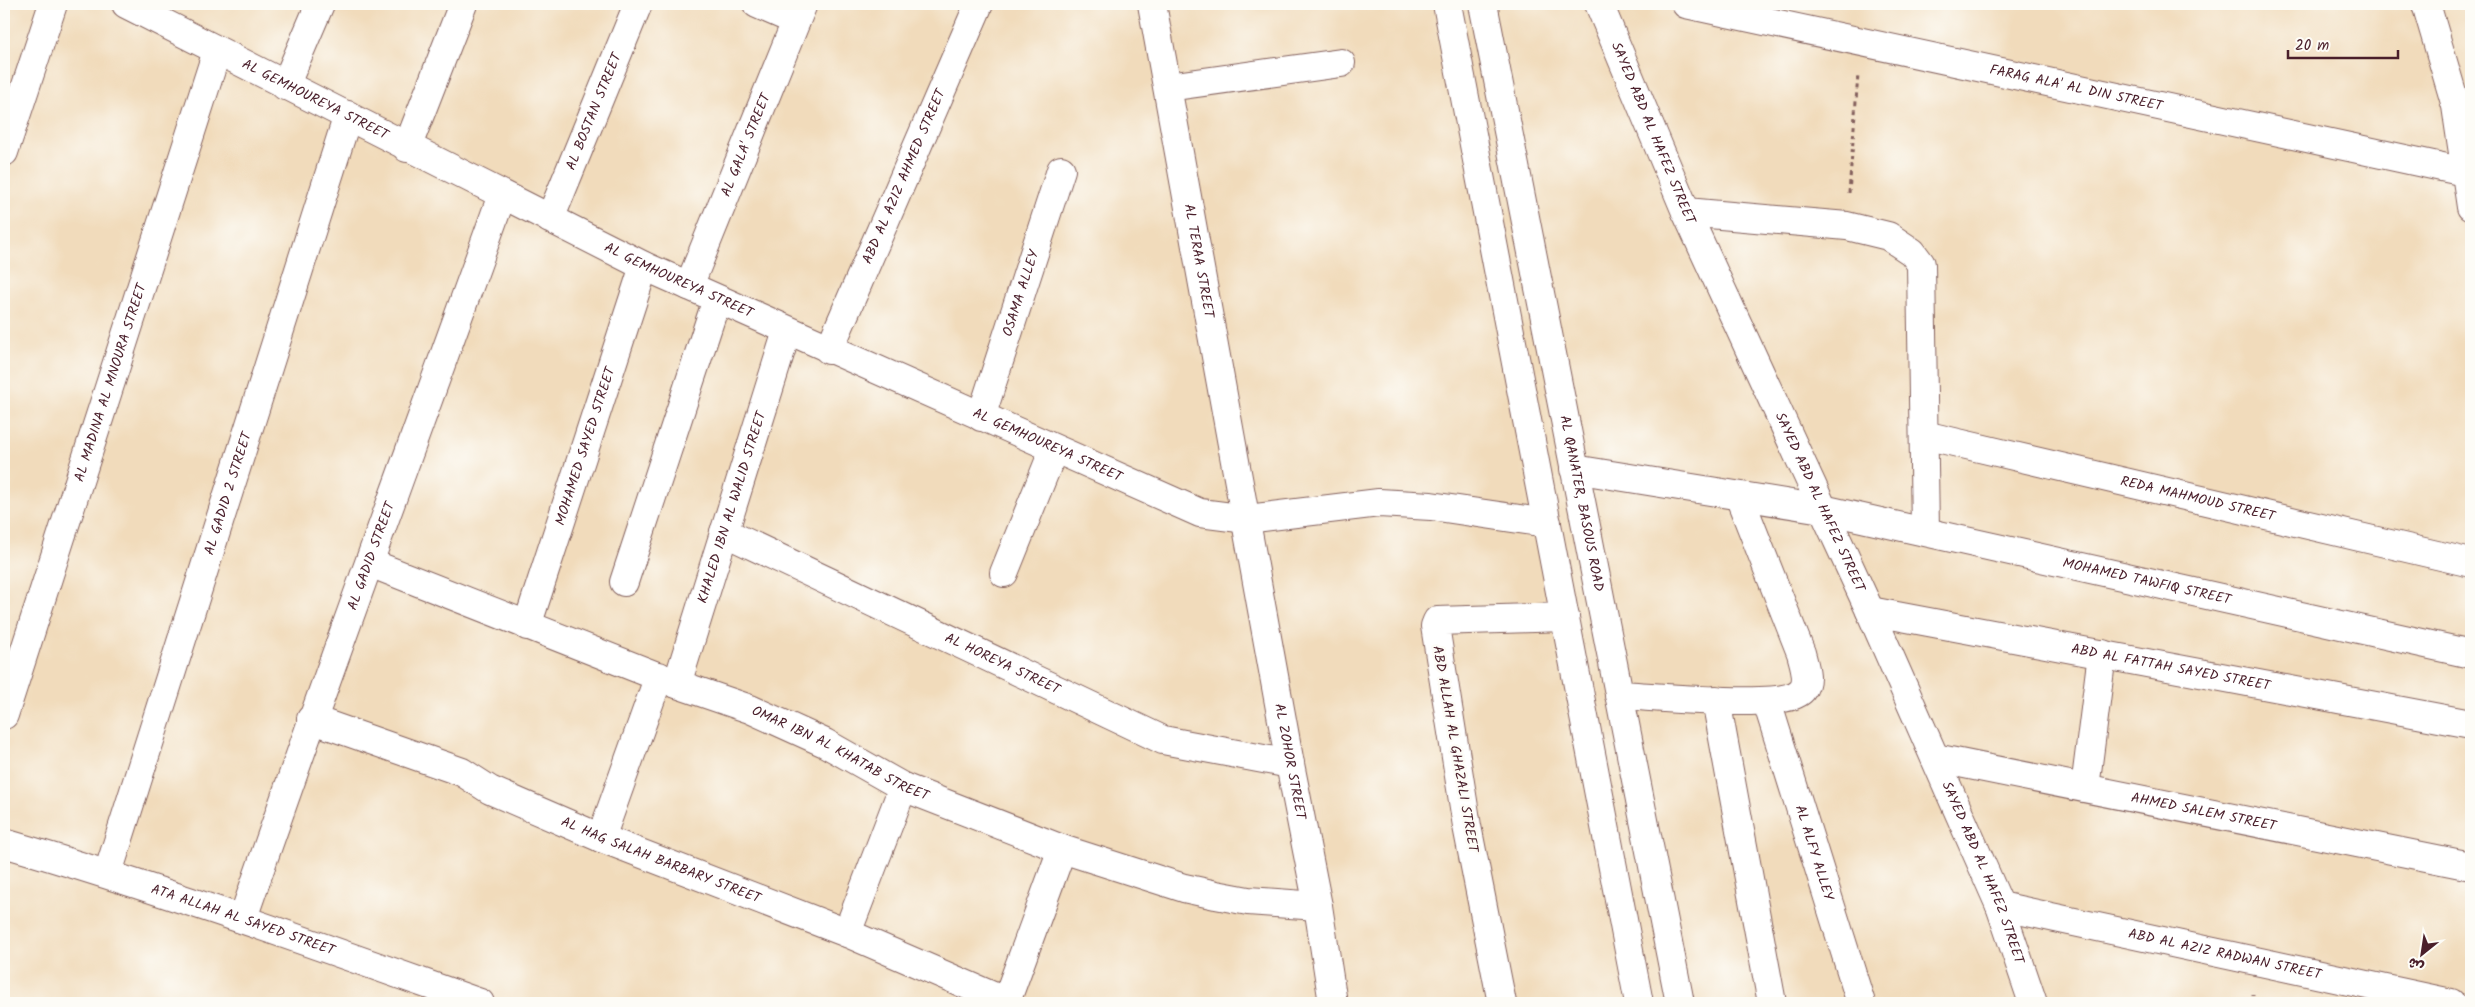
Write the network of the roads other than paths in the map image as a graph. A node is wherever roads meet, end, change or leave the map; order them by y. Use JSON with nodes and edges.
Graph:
{"nodes":[{"id":1,"x":53,"y":4,"type":"edge"},
{"id":2,"x":320,"y":4,"type":"edge"},
{"id":3,"x":463,"y":4,"type":"edge"},
{"id":4,"x":638,"y":4,"type":"edge"},
{"id":5,"x":757,"y":4,"type":"edge"},
{"id":6,"x":979,"y":4,"type":"edge"},
{"id":7,"x":1152,"y":4,"type":"edge"},
{"id":8,"x":1447,"y":4,"type":"edge"},
{"id":9,"x":1483,"y":4,"type":"edge"},
{"id":10,"x":1599,"y":4,"type":"edge"},
{"id":11,"x":1686,"y":4,"type":"edge"},
{"id":12,"x":2426,"y":4,"type":"edge"},
{"id":13,"x":143,"y":8,"type":"edge"},
{"id":14,"x":799,"y":12,"type":"edge"},
{"id":15,"x":217,"y":51,"type":"junction"},
{"id":16,"x":1340,"y":63,"type":"dead end"},
{"id":17,"x":14,"y":81,"type":"edge"},
{"id":18,"x":285,"y":86,"type":"junction"},
{"id":19,"x":1168,"y":87,"type":"junction"},
{"id":20,"x":2464,"y":108,"type":"edge"},
{"id":21,"x":348,"y":115,"type":"junction"},
{"id":22,"x":407,"y":148,"type":"junction"},
{"id":23,"x":4,"y":152,"type":"edge"},
{"id":24,"x":1061,"y":170,"type":"dead end"},
{"id":25,"x":2465,"y":172,"type":"junction"},
{"id":26,"x":502,"y":195,"type":"junction"},
{"id":27,"x":2471,"y":207,"type":"edge"},
{"id":28,"x":1686,"y":212,"type":"junction"},
{"id":29,"x":550,"y":219,"type":"junction"},
{"id":30,"x":644,"y":266,"type":"junction"},
{"id":31,"x":689,"y":286,"type":"junction"},
{"id":32,"x":717,"y":299,"type":"junction"},
{"id":33,"x":787,"y":331,"type":"junction"},
{"id":34,"x":829,"y":350,"type":"junction"},
{"id":35,"x":981,"y":417,"type":"junction"},
{"id":36,"x":1924,"y":435,"type":"junction"},
{"id":37,"x":1054,"y":449,"type":"junction"},
{"id":38,"x":1574,"y":469,"type":"junction"},
{"id":39,"x":1739,"y":496,"type":"junction"},
{"id":40,"x":1822,"y":509,"type":"junction"},
{"id":41,"x":1247,"y":519,"type":"junction"},
{"id":42,"x":1547,"y":523,"type":"junction"},
{"id":43,"x":1925,"y":531,"type":"junction"},
{"id":44,"x":724,"y":532,"type":"junction"},
{"id":45,"x":370,"y":563,"type":"junction"},
{"id":46,"x":2471,"y":563,"type":"edge"},
{"id":47,"x":1004,"y":573,"type":"dead end"},
{"id":48,"x":624,"y":582,"type":"dead end"},
{"id":49,"x":1870,"y":611,"type":"junction"},
{"id":50,"x":1565,"y":617,"type":"junction"},
{"id":51,"x":527,"y":626,"type":"junction"},
{"id":52,"x":2102,"y":654,"type":"junction"},
{"id":53,"x":2471,"y":654,"type":"edge"},
{"id":54,"x":668,"y":680,"type":"junction"},
{"id":55,"x":1619,"y":695,"type":"junction"},
{"id":56,"x":1716,"y":700,"type":"junction"},
{"id":57,"x":1767,"y":702,"type":"junction"},
{"id":58,"x":4,"y":715,"type":"edge"},
{"id":59,"x":312,"y":719,"type":"junction"},
{"id":60,"x":2471,"y":724,"type":"edge"},
{"id":61,"x":1935,"y":758,"type":"junction"},
{"id":62,"x":1290,"y":764,"type":"junction"},
{"id":63,"x":903,"y":787,"type":"junction"},
{"id":64,"x":2085,"y":788,"type":"junction"},
{"id":65,"x":602,"y":838,"type":"junction"},
{"id":66,"x":4,"y":843,"type":"edge"},
{"id":67,"x":1062,"y":850,"type":"junction"},
{"id":68,"x":2471,"y":866,"type":"edge"},
{"id":69,"x":108,"y":873,"type":"junction"},
{"id":70,"x":1318,"y":906,"type":"junction"},
{"id":71,"x":2000,"y":906,"type":"junction"},
{"id":72,"x":242,"y":918,"type":"junction"},
{"id":73,"x":847,"y":933,"type":"junction"},
{"id":74,"x":480,"y":1003,"type":"edge"},
{"id":75,"x":1008,"y":1003,"type":"edge"},
{"id":76,"x":1333,"y":1003,"type":"edge"},
{"id":77,"x":1502,"y":1003,"type":"edge"},
{"id":78,"x":1639,"y":1003,"type":"edge"},
{"id":79,"x":1680,"y":1003,"type":"edge"},
{"id":80,"x":1772,"y":1003,"type":"edge"},
{"id":81,"x":1861,"y":1003,"type":"edge"},
{"id":82,"x":2033,"y":1003,"type":"edge"},
{"id":83,"x":2451,"y":1003,"type":"edge"}],
"edges":[{"from":1,"to":17,"type":"street"},
{"from":2,"to":18,"type":"street"},
{"from":3,"to":22,"type":"street"},
{"from":4,"to":29,"type":"street","name":"AL BOSTAN STREET"},
{"from":5,"to":14,"type":"street"},
{"from":6,"to":34,"type":"street","name":"ABD AL AZIZ AHMED STREET"},
{"from":7,"to":19,"type":"street","name":"AL TERAA STREET"},
{"from":8,"to":42,"type":"street"},
{"from":9,"to":38,"type":"street","name":"AL QANATER, BASOUS ROAD"},
{"from":10,"to":28,"type":"street","name":"SAYED ABD AL HAFEZ STREET"},
{"from":11,"to":25,"type":"street","name":"FARAG ALA' AL DIN STREET"},
{"from":12,"to":20,"type":"street"},
{"from":13,"to":15,"type":"street","name":"AL GEMHOUREYA STREET"},
{"from":14,"to":31,"type":"street","name":"AL GALA' STREET"},
{"from":15,"to":18,"type":"street","name":"AL GEMHOUREYA STREET"},
{"from":15,"to":58,"type":"street","name":"AL MADINA AL MNOURA STREET"},
{"from":16,"to":19,"type":"street"},
{"from":17,"to":23,"type":"street"},
{"from":18,"to":21,"type":"street","name":"AL GEMHOUREYA STREET"},
{"from":19,"to":41,"type":"street","name":"AL TERAA STREET"},
{"from":20,"to":25,"type":"street"},
{"from":21,"to":22,"type":"street","name":"AL GEMHOUREYA STREET"},
{"from":21,"to":69,"type":"street","name":"AL GADID 2 STREET"},
{"from":22,"to":26,"type":"street","name":"AL GEMHOUREYA STREET"},
{"from":24,"to":35,"type":"street","name":"OSAMA ALLEY"},
{"from":25,"to":27,"type":"street"},
{"from":26,"to":29,"type":"street","name":"AL GEMHOUREYA STREET"},
{"from":26,"to":45,"type":"street","name":"AL GADID STREET"},
{"from":28,"to":36,"type":"street"},
{"from":28,"to":40,"type":"street","name":"SAYED ABD AL HAFEZ STREET"},
{"from":29,"to":30,"type":"street","name":"AL GEMHOUREYA STREET"},
{"from":30,"to":31,"type":"street","name":"AL GEMHOUREYA STREET"},
{"from":30,"to":51,"type":"street","name":"MOHAMED SAYED STREET"},
{"from":31,"to":32,"type":"street","name":"AL GEMHOUREYA STREET"},
{"from":32,"to":33,"type":"street","name":"AL GEMHOUREYA STREET"},
{"from":32,"to":48,"type":"street"},
{"from":33,"to":34,"type":"street","name":"AL GEMHOUREYA STREET"},
{"from":33,"to":44,"type":"street","name":"KHALED IBN AL WALID STREET"},
{"from":34,"to":35,"type":"street","name":"AL GEMHOUREYA STREET"},
{"from":35,"to":37,"type":"street","name":"AL GEMHOUREYA STREET"},
{"from":36,"to":43,"type":"street"},
{"from":36,"to":46,"type":"street","name":"REDA MAHMOUD STREET"},
{"from":37,"to":41,"type":"street","name":"AL GEMHOUREYA STREET"},
{"from":37,"to":47,"type":"street"},
{"from":38,"to":39,"type":"street","name":"MOHAMED TAWFIQ STREET"},
{"from":38,"to":55,"type":"street","name":"AL QANATER, BASOUS ROAD"},
{"from":39,"to":40,"type":"street","name":"MOHAMED TAWFIQ STREET"},
{"from":39,"to":57,"type":"street"},
{"from":40,"to":43,"type":"street","name":"MOHAMED TAWFIQ STREET"},
{"from":40,"to":49,"type":"street","name":"SAYED ABD AL HAFEZ STREET"},
{"from":41,"to":42,"type":"street","name":"AL GEMHOUREYA STREET"},
{"from":41,"to":62,"type":"street","name":"AL ZOHOR STREET"},
{"from":42,"to":50,"type":"street"},
{"from":43,"to":53,"type":"street","name":"MOHAMED TAWFIQ STREET"},
{"from":44,"to":54,"type":"street","name":"KHALED IBN AL WALID STREET"},
{"from":44,"to":62,"type":"street","name":"AL HOREYA STREET"},
{"from":45,"to":51,"type":"street","name":"OMAR IBN AL KHATAB STREET"},
{"from":45,"to":59,"type":"street","name":"AL GADID STREET"},
{"from":49,"to":52,"type":"street","name":"ABD AL FATTAH SAYED STREET"},
{"from":49,"to":61,"type":"street","name":"SAYED ABD AL HAFEZ STREET"},
{"from":50,"to":77,"type":"street","name":"ABD ALLAH AL GHAZALI STREET"},
{"from":50,"to":78,"type":"street"},
{"from":51,"to":54,"type":"street","name":"OMAR IBN AL KHATAB STREET"},
{"from":52,"to":60,"type":"street","name":"ABD AL FATTAH SAYED STREET"},
{"from":52,"to":64,"type":"street"},
{"from":54,"to":63,"type":"street","name":"OMAR IBN AL KHATAB STREET"},
{"from":54,"to":65,"type":"street","name":"KHALED IBN AL WALID STREET"},
{"from":55,"to":56,"type":"street"},
{"from":55,"to":79,"type":"street","name":"AL QANATER, BASOUS ROAD"},
{"from":56,"to":57,"type":"street"},
{"from":56,"to":80,"type":"street"},
{"from":57,"to":81,"type":"street","name":"AL ALFY ALLEY"},
{"from":59,"to":65,"type":"street","name":"AL HAG SALAH BARBARY STREET"},
{"from":59,"to":72,"type":"street","name":"AL GADID STREET"},
{"from":61,"to":64,"type":"street","name":"AHMED SALEM STREET"},
{"from":61,"to":71,"type":"street","name":"SAYED ABD AL HAFEZ STREET"},
{"from":62,"to":70,"type":"street","name":"AL ZOHOR STREET"},
{"from":63,"to":67,"type":"street","name":"OMAR IBN AL KHATAB STREET"},
{"from":63,"to":73,"type":"street"},
{"from":64,"to":68,"type":"street","name":"AHMED SALEM STREET"},
{"from":65,"to":73,"type":"street","name":"AL HAG SALAH BARBARY STREET"},
{"from":66,"to":69,"type":"street","name":"ATA ALLAH AL SAYED STREET"},
{"from":67,"to":70,"type":"street","name":"OMAR IBN AL KHATAB STREET"},
{"from":67,"to":75,"type":"street"},
{"from":69,"to":72,"type":"street","name":"ATA ALLAH AL SAYED STREET"},
{"from":70,"to":76,"type":"street","name":"AL ZOHOR STREET"},
{"from":71,"to":82,"type":"street","name":"SAYED ABD AL HAFEZ STREET"},
{"from":71,"to":83,"type":"street","name":"ABD AL AZIZ RADWAN STREET"},
{"from":72,"to":74,"type":"street","name":"ATA ALLAH AL SAYED STREET"},
{"from":73,"to":75,"type":"street","name":"AL HAG SALAH BARBARY STREET"}]}
